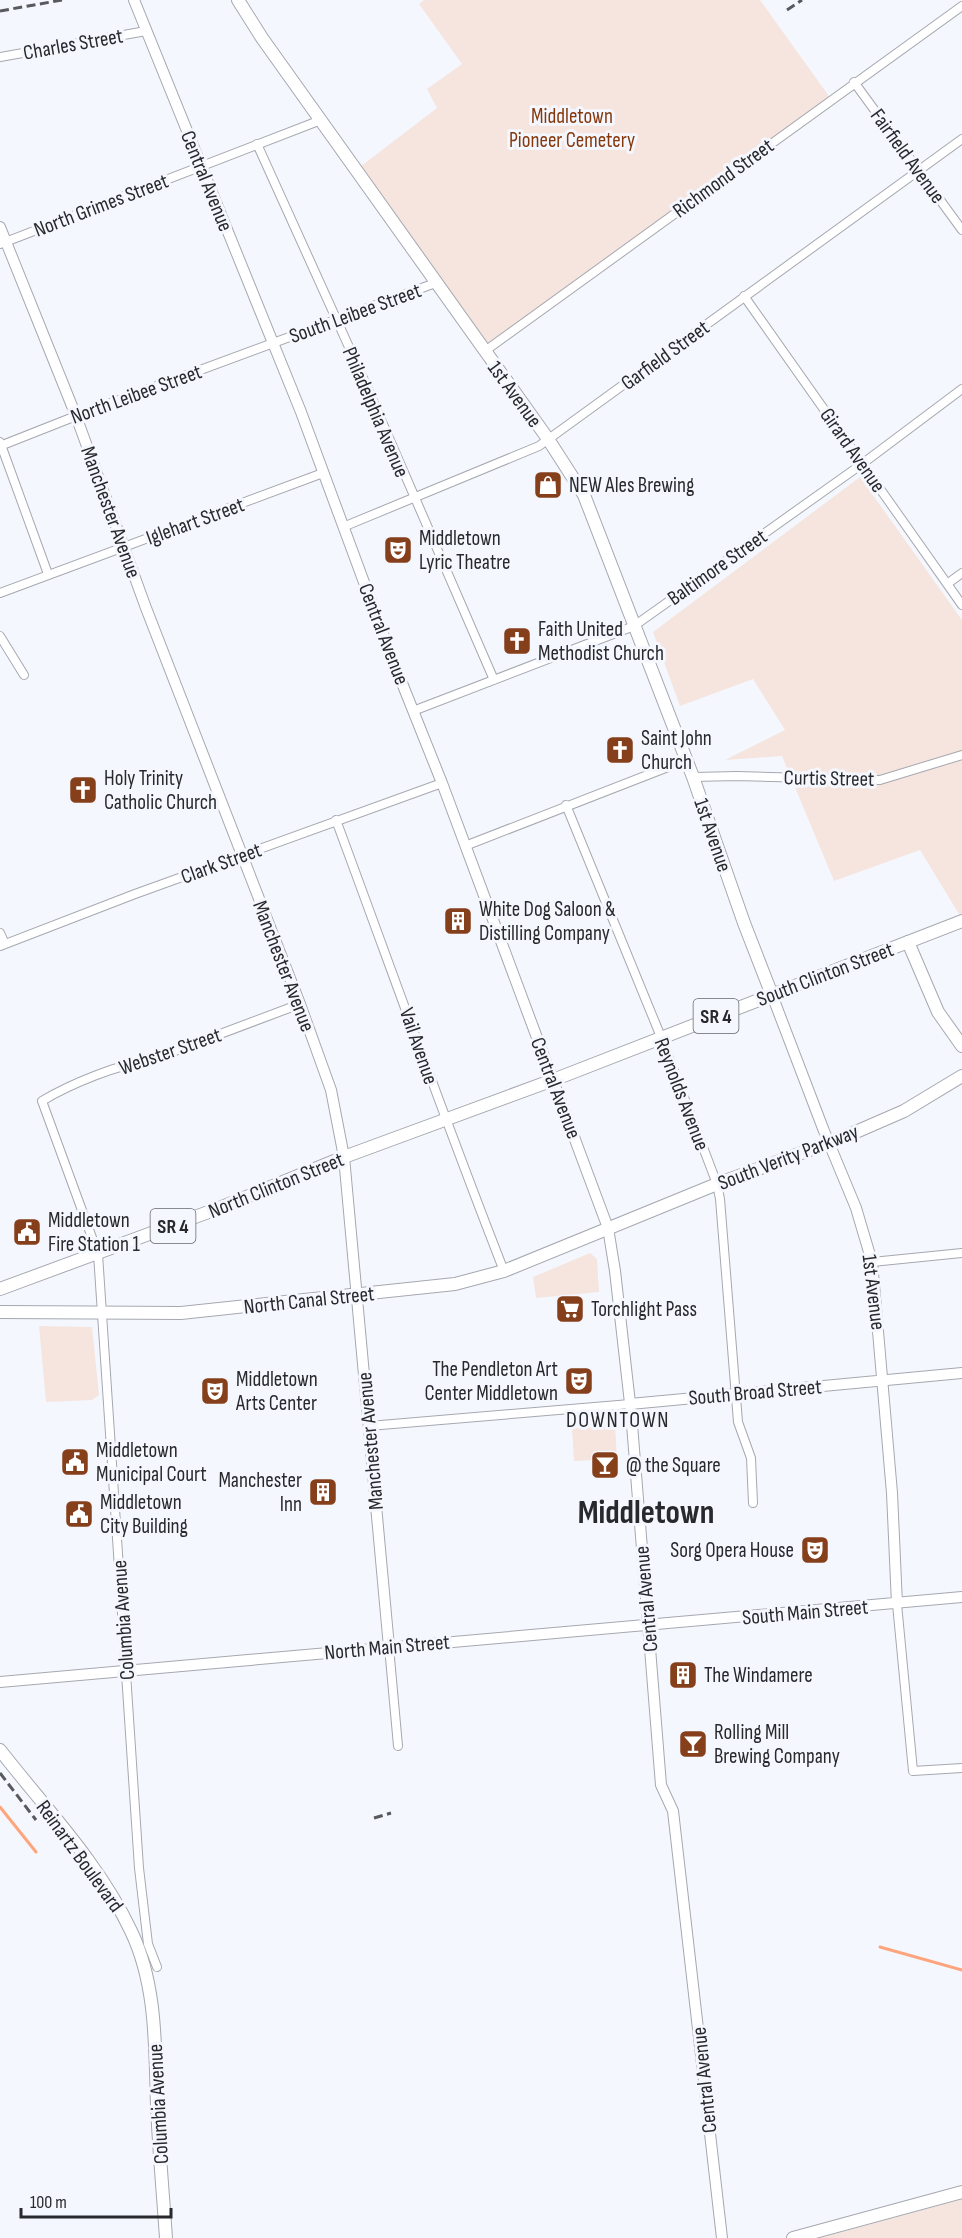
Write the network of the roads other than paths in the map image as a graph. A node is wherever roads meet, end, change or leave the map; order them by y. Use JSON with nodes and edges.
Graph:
{"nodes":[{"id":1,"x":134,"y":0,"type":"edge"},
{"id":2,"x":238,"y":0,"type":"edge"},
{"id":3,"x":962,"y":6,"type":"edge"},
{"id":4,"x":146,"y":31,"type":"junction"},
{"id":5,"x":0,"y":57,"type":"edge"},
{"id":6,"x":854,"y":82,"type":"junction"},
{"id":7,"x":321,"y":120,"type":"junction"},
{"id":8,"x":962,"y":139,"type":"edge"},
{"id":9,"x":257,"y":144,"type":"junction"},
{"id":10,"x":201,"y":166,"type":"junction"},
{"id":11,"x":918,"y":170,"type":"junction"},
{"id":12,"x":0,"y":227,"type":"edge"},
{"id":13,"x":962,"y":230,"type":"edge"},
{"id":14,"x":3,"y":243,"type":"edge"},
{"id":15,"x":438,"y":282,"type":"junction"},
{"id":16,"x":744,"y":296,"type":"junction"},
{"id":17,"x":336,"y":319,"type":"junction"},
{"id":18,"x":273,"y":343,"type":"junction"},
{"id":19,"x":484,"y":351,"type":"junction"},
{"id":20,"x":962,"y":389,"type":"edge"},
{"id":21,"x":76,"y":416,"type":"junction"},
{"id":22,"x":548,"y":439,"type":"junction"},
{"id":23,"x":1,"y":444,"type":"edge"},
{"id":24,"x":862,"y":464,"type":"junction"},
{"id":25,"x":323,"y":473,"type":"junction"},
{"id":26,"x":413,"y":498,"type":"junction"},
{"id":27,"x":343,"y":527,"type":"junction"},
{"id":28,"x":124,"y":547,"type":"junction"},
{"id":29,"x":962,"y":573,"type":"edge"},
{"id":30,"x":48,"y":574,"type":"junction"},
{"id":31,"x":947,"y":584,"type":"junction"},
{"id":32,"x":0,"y":593,"type":"edge"},
{"id":33,"x":962,"y":605,"type":"edge"},
{"id":34,"x":634,"y":626,"type":"junction"},
{"id":35,"x":0,"y":636,"type":"edge"},
{"id":36,"x":24,"y":675,"type":"dead end"},
{"id":37,"x":494,"y":680,"type":"junction"},
{"id":38,"x":413,"y":711,"type":"junction"},
{"id":39,"x":962,"y":755,"type":"edge"},
{"id":40,"x":686,"y":760,"type":"junction"},
{"id":41,"x":693,"y":777,"type":"junction"},
{"id":42,"x":442,"y":783,"type":"junction"},
{"id":43,"x":566,"y":806,"type":"junction"},
{"id":44,"x":336,"y":820,"type":"junction"},
{"id":45,"x":465,"y":846,"type":"junction"},
{"id":46,"x":241,"y":856,"type":"junction"},
{"id":47,"x":962,"y":921,"type":"edge"},
{"id":48,"x":0,"y":933,"type":"edge"},
{"id":49,"x":908,"y":942,"type":"junction"},
{"id":50,"x":3,"y":945,"type":"edge"},
{"id":51,"x":772,"y":995,"type":"junction"},
{"id":52,"x":300,"y":1004,"type":"junction"},
{"id":53,"x":661,"y":1037,"type":"junction"},
{"id":54,"x":962,"y":1047,"type":"edge"},
{"id":55,"x":962,"y":1076,"type":"edge"},
{"id":56,"x":553,"y":1080,"type":"junction"},
{"id":57,"x":42,"y":1101,"type":"joint"},
{"id":58,"x":445,"y":1120,"type":"junction"},
{"id":59,"x":828,"y":1142,"type":"junction"},
{"id":60,"x":344,"y":1157,"type":"junction"},
{"id":61,"x":717,"y":1184,"type":"junction"},
{"id":62,"x":608,"y":1228,"type":"junction"},
{"id":63,"x":962,"y":1253,"type":"edge"},
{"id":64,"x":98,"y":1254,"type":"junction"},
{"id":65,"x":872,"y":1262,"type":"junction"},
{"id":66,"x":504,"y":1271,"type":"junction"},
{"id":67,"x":0,"y":1289,"type":"edge"},
{"id":68,"x":357,"y":1294,"type":"junction"},
{"id":69,"x":102,"y":1311,"type":"junction"},
{"id":70,"x":0,"y":1312,"type":"edge"},
{"id":71,"x":962,"y":1373,"type":"edge"},
{"id":72,"x":884,"y":1380,"type":"junction"},
{"id":73,"x":737,"y":1394,"type":"junction"},
{"id":74,"x":630,"y":1404,"type":"junction"},
{"id":75,"x":369,"y":1426,"type":"junction"},
{"id":76,"x":753,"y":1503,"type":"dead end"},
{"id":77,"x":962,"y":1597,"type":"edge"},
{"id":78,"x":897,"y":1604,"type":"junction"},
{"id":79,"x":648,"y":1624,"type":"junction"},
{"id":80,"x":389,"y":1647,"type":"junction"},
{"id":81,"x":126,"y":1670,"type":"junction"},
{"id":82,"x":0,"y":1682,"type":"edge"},
{"id":83,"x":398,"y":1746,"type":"dead end"},
{"id":84,"x":0,"y":1750,"type":"edge"},
{"id":85,"x":962,"y":1768,"type":"edge"},
{"id":86,"x":151,"y":1969,"type":"junction"},
{"id":87,"x":962,"y":2192,"type":"edge"},
{"id":88,"x":166,"y":2238,"type":"edge"},
{"id":89,"x":722,"y":2238,"type":"edge"},
{"id":90,"x":793,"y":2238,"type":"edge"}],
"edges":[{"from":1,"to":4,"type":"street","name":"Central Avenue"},
{"from":2,"to":7,"type":"main road","name":"1st Avenue"},
{"from":3,"to":6,"type":"street","name":"Richmond Street"},
{"from":4,"to":5,"type":"street","name":"Charles Street"},
{"from":4,"to":10,"type":"street","name":"Central Avenue"},
{"from":6,"to":11,"type":"street","name":"Fairfield Avenue"},
{"from":6,"to":19,"type":"street","name":"Richmond Street"},
{"from":7,"to":9,"type":"street","name":"North Grimes Street"},
{"from":7,"to":15,"type":"main road","name":"1st Avenue"},
{"from":8,"to":11,"type":"street","name":"Garfield Street"},
{"from":9,"to":10,"type":"street","name":"North Grimes Street"},
{"from":9,"to":17,"type":"street","name":"Philadelphia Avenue"},
{"from":10,"to":14,"type":"street","name":"North Grimes Street"},
{"from":10,"to":18,"type":"street","name":"Central Avenue"},
{"from":11,"to":13,"type":"street","name":"Fairfield Avenue"},
{"from":11,"to":16,"type":"street","name":"Garfield Street"},
{"from":12,"to":14,"type":"street","name":"Manchester Avenue"},
{"from":14,"to":21,"type":"street","name":"Manchester Avenue"},
{"from":15,"to":17,"type":"street","name":"South Leibee Street"},
{"from":15,"to":19,"type":"main road","name":"1st Avenue"},
{"from":16,"to":22,"type":"street","name":"Garfield Street"},
{"from":16,"to":24,"type":"street","name":"Girard Avenue"},
{"from":17,"to":18,"type":"street","name":"South Leibee Street"},
{"from":17,"to":26,"type":"street","name":"Philadelphia Avenue"},
{"from":18,"to":21,"type":"street","name":"North Leibee Street"},
{"from":18,"to":25,"type":"street","name":"Central Avenue"},
{"from":19,"to":22,"type":"main road","name":"1st Avenue"},
{"from":20,"to":24,"type":"street","name":"Baltimore Street"},
{"from":21,"to":23,"type":"street","name":"North Leibee Street"},
{"from":21,"to":28,"type":"street","name":"Manchester Avenue"},
{"from":22,"to":26,"type":"street","name":"Garfield Street"},
{"from":22,"to":34,"type":"main road","name":"1st Avenue"},
{"from":23,"to":30,"type":"street"},
{"from":24,"to":31,"type":"street","name":"Girard Avenue"},
{"from":24,"to":34,"type":"street","name":"Baltimore Street"},
{"from":25,"to":27,"type":"street","name":"Central Avenue"},
{"from":25,"to":28,"type":"street","name":"Iglehart Street"},
{"from":26,"to":27,"type":"street","name":"Garfield Street"},
{"from":26,"to":37,"type":"street","name":"Philadelphia Avenue"},
{"from":27,"to":38,"type":"street","name":"Central Avenue"},
{"from":28,"to":30,"type":"street","name":"Iglehart Street"},
{"from":28,"to":46,"type":"street","name":"Manchester Avenue"},
{"from":29,"to":31,"type":"street"},
{"from":30,"to":32,"type":"street","name":"Iglehart Street"},
{"from":31,"to":33,"type":"street","name":"Girard Avenue"},
{"from":34,"to":37,"type":"street","name":"Baltimore Street"},
{"from":34,"to":40,"type":"main road","name":"1st Avenue"},
{"from":35,"to":36,"type":"street"},
{"from":37,"to":38,"type":"street","name":"Baltimore Street"},
{"from":38,"to":42,"type":"street","name":"Central Avenue"},
{"from":39,"to":41,"type":"street","name":"Curtis Street"},
{"from":40,"to":41,"type":"main road","name":"1st Avenue"},
{"from":40,"to":43,"type":"street"},
{"from":41,"to":51,"type":"main road","name":"1st Avenue"},
{"from":42,"to":44,"type":"street","name":"Clark Street"},
{"from":42,"to":45,"type":"street","name":"Central Avenue"},
{"from":43,"to":45,"type":"street"},
{"from":43,"to":53,"type":"street","name":"Reynolds Avenue"},
{"from":44,"to":46,"type":"street","name":"Clark Street"},
{"from":44,"to":58,"type":"street","name":"Vail Avenue"},
{"from":45,"to":56,"type":"street","name":"Central Avenue"},
{"from":46,"to":50,"type":"street","name":"Clark Street"},
{"from":46,"to":52,"type":"street","name":"Manchester Avenue"},
{"from":47,"to":49,"type":"main road","name":"South Clinton Street","number":"SR 4"},
{"from":48,"to":50,"type":"street"},
{"from":49,"to":51,"type":"main road","name":"South Clinton Street","number":"SR 4"},
{"from":49,"to":54,"type":"main road"},
{"from":51,"to":53,"type":"main road","name":"South Clinton Street","number":"SR 4"},
{"from":51,"to":59,"type":"street","name":"1st Avenue"},
{"from":52,"to":57,"type":"street","name":"Webster Street"},
{"from":52,"to":60,"type":"street","name":"Manchester Avenue"},
{"from":53,"to":56,"type":"main road","name":"South Clinton Street","number":"SR 4"},
{"from":53,"to":61,"type":"street","name":"Reynolds Avenue"},
{"from":55,"to":59,"type":"main road","name":"South Verity Parkway"},
{"from":56,"to":58,"type":"main road","name":"North Clinton Street","number":"SR 4"},
{"from":56,"to":62,"type":"street","name":"Central Avenue"},
{"from":57,"to":64,"type":"street","name":"Columbia Avenue"},
{"from":58,"to":60,"type":"main road","name":"North Clinton Street","number":"SR 4"},
{"from":58,"to":66,"type":"street","name":"Vail Avenue"},
{"from":59,"to":61,"type":"main road","name":"South Verity Parkway"},
{"from":59,"to":65,"type":"street","name":"1st Avenue"},
{"from":60,"to":64,"type":"main road","name":"North Clinton Street","number":"SR 4"},
{"from":60,"to":68,"type":"street","name":"Manchester Avenue"},
{"from":61,"to":62,"type":"main road","name":"South Verity Parkway"},
{"from":61,"to":73,"type":"street","name":"Reynolds Avenue"},
{"from":62,"to":66,"type":"main road","name":"North Canal Street"},
{"from":62,"to":74,"type":"street","name":"Central Avenue"},
{"from":63,"to":65,"type":"street"},
{"from":64,"to":67,"type":"main road","name":"North Clinton Street","number":"SR 4"},
{"from":64,"to":69,"type":"street","name":"Columbia Avenue"},
{"from":65,"to":72,"type":"street","name":"1st Avenue"},
{"from":66,"to":68,"type":"main road","name":"North Canal Street"},
{"from":68,"to":69,"type":"main road","name":"North Canal Street"},
{"from":68,"to":75,"type":"street","name":"Manchester Avenue"},
{"from":69,"to":70,"type":"main road","name":"North Canal Street"},
{"from":69,"to":81,"type":"street","name":"Columbia Avenue"},
{"from":71,"to":72,"type":"street","name":"South Broad Street"},
{"from":72,"to":73,"type":"street","name":"South Broad Street"},
{"from":72,"to":78,"type":"street","name":"1st Avenue"},
{"from":73,"to":74,"type":"street","name":"South Broad Street"},
{"from":73,"to":76,"type":"street","name":"Reynolds Avenue"},
{"from":74,"to":75,"type":"street","name":"South Broad Street"},
{"from":74,"to":79,"type":"street","name":"Central Avenue"},
{"from":75,"to":80,"type":"street","name":"Manchester Avenue"},
{"from":77,"to":78,"type":"street","name":"South Main Street"},
{"from":78,"to":79,"type":"street","name":"South Main Street"},
{"from":78,"to":85,"type":"street","name":"1st Avenue"},
{"from":79,"to":80,"type":"street","name":"North Main Street"},
{"from":79,"to":89,"type":"street","name":"Central Avenue"},
{"from":80,"to":81,"type":"street","name":"North Main Street"},
{"from":80,"to":83,"type":"street","name":"Manchester Avenue"},
{"from":81,"to":82,"type":"street","name":"North Main Street"},
{"from":81,"to":86,"type":"street","name":"Columbia Avenue"},
{"from":84,"to":86,"type":"main road","name":"Reinartz Boulevard"},
{"from":86,"to":88,"type":"main road","name":"Columbia Avenue"},
{"from":87,"to":90,"type":"main road"}]}
